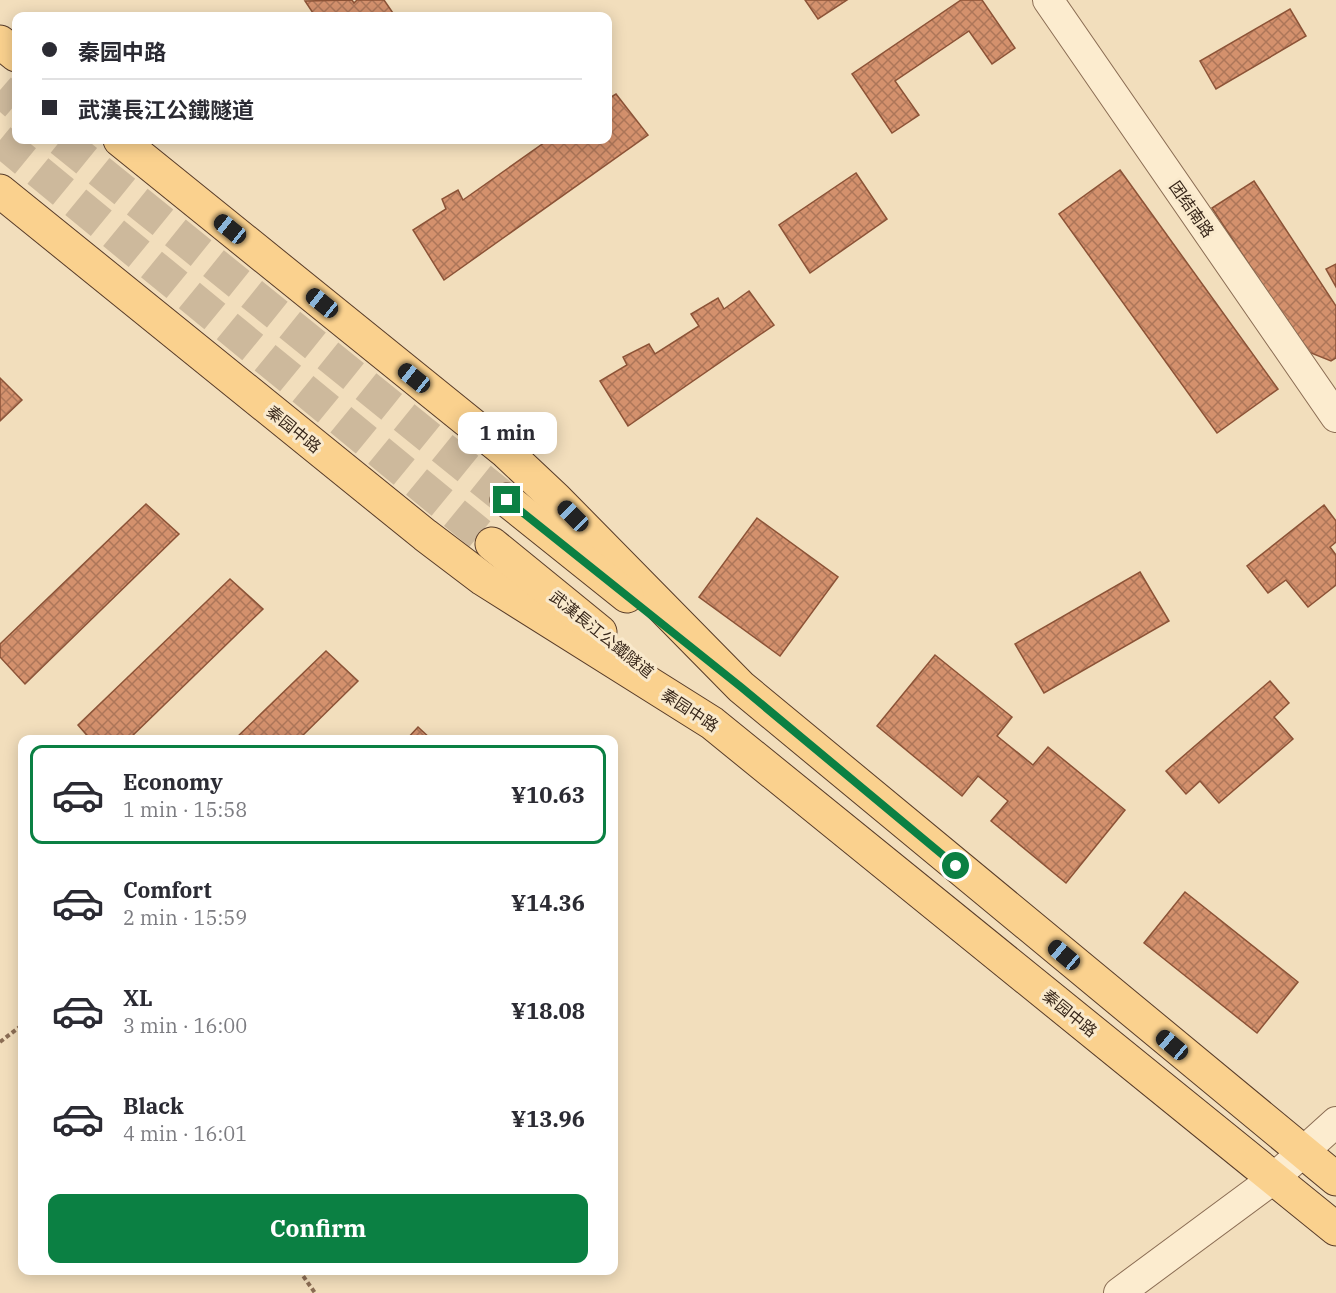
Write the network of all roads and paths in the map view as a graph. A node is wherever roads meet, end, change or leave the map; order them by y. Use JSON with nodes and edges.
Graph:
{"nodes":[{"id":1,"x":1048,"y":0,"type":"edge"},
{"id":2,"x":0,"y":42,"type":"edge"},
{"id":3,"x":12,"y":52,"type":"edge"},
{"id":4,"x":125,"y":144,"type":"edge"},
{"id":5,"x":0,"y":191,"type":"edge"},
{"id":6,"x":1336,"y":417,"type":"edge"},
{"id":7,"x":507,"y":500,"type":"tunnel mouth"},
{"id":8,"x":492,"y":544,"type":"tunnel mouth"},
{"id":9,"x":741,"y":687,"type":"junction"},
{"id":10,"x":712,"y":723,"type":"junction"},
{"id":11,"x":18,"y":1028,"type":"edge"},
{"id":12,"x":0,"y":1042,"type":"edge"},
{"id":13,"x":1336,"y":1122,"type":"edge"},
{"id":14,"x":1303,"y":1152,"type":"junction"},
{"id":15,"x":1273,"y":1179,"type":"junction"},
{"id":16,"x":1336,"y":1179,"type":"edge"},
{"id":17,"x":1336,"y":1229,"type":"edge"},
{"id":18,"x":302,"y":1275,"type":"edge"},
{"id":19,"x":315,"y":1293,"type":"edge"},
{"id":20,"x":1119,"y":1293,"type":"edge"}],
"edges":[{"from":1,"to":6,"type":"street","name":"团结南路"},
{"from":2,"to":3,"type":"main road"},
{"from":4,"to":9,"type":"main road"},
{"from":5,"to":10,"type":"main road","name":"秦园中路"},
{"from":7,"to":9,"type":"main road"},
{"from":8,"to":10,"type":"main road","name":"武漢長江公鐵隧道"},
{"from":9,"to":14,"type":"main road"},
{"from":10,"to":15,"type":"main road","name":"秦园中路"},
{"from":11,"to":12,"type":"path"},
{"from":13,"to":14,"type":"street"},
{"from":14,"to":15,"type":"street"},
{"from":14,"to":16,"type":"main road"},
{"from":15,"to":17,"type":"main road","name":"秦园中路"},
{"from":15,"to":20,"type":"street"},
{"from":18,"to":19,"type":"path"}]}
